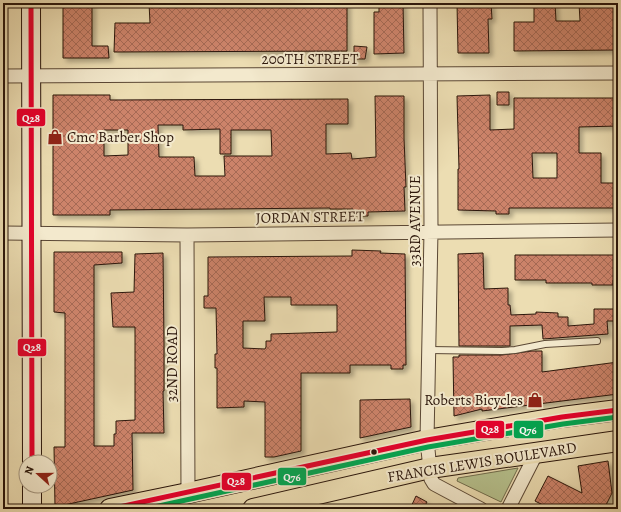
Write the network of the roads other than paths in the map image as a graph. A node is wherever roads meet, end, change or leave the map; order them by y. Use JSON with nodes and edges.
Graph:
{"nodes":[{"id":1,"x":31,"y":3,"type":"edge"},
{"id":2,"x":430,"y":3,"type":"edge"},
{"id":3,"x":618,"y":73,"type":"edge"},
{"id":4,"x":430,"y":74,"type":"junction"},
{"id":5,"x":3,"y":76,"type":"edge"},
{"id":6,"x":31,"y":76,"type":"junction"},
{"id":7,"x":618,"y":230,"type":"edge"},
{"id":8,"x":431,"y":231,"type":"junction"},
{"id":9,"x":32,"y":233,"type":"junction"},
{"id":10,"x":3,"y":234,"type":"edge"},
{"id":11,"x":187,"y":235,"type":"junction"},
{"id":12,"x":597,"y":341,"type":"dead end"},
{"id":13,"x":429,"y":350,"type":"junction"},
{"id":14,"x":618,"y":410,"type":"edge"},
{"id":15,"x":427,"y":440,"type":"junction"},
{"id":16,"x":618,"y":441,"type":"edge"},
{"id":17,"x":537,"y":452,"type":"junction"},
{"id":18,"x":32,"y":454,"type":"edge"},
{"id":19,"x":430,"y":468,"type":"junction"},
{"id":20,"x":188,"y":493,"type":"junction"},
{"id":21,"x":32,"y":494,"type":"edge"},
{"id":22,"x":32,"y":509,"type":"edge"},
{"id":23,"x":110,"y":509,"type":"edge"},
{"id":24,"x":254,"y":509,"type":"edge"},
{"id":25,"x":481,"y":509,"type":"edge"},
{"id":26,"x":508,"y":509,"type":"edge"}],
"edges":[{"from":1,"to":6,"type":"street"},
{"from":2,"to":4,"type":"street","name":"33RD AVENUE"},
{"from":3,"to":4,"type":"street","name":"200TH STREET"},
{"from":4,"to":6,"type":"street","name":"200TH STREET"},
{"from":4,"to":8,"type":"street","name":"33RD AVENUE"},
{"from":5,"to":6,"type":"street","name":"200TH STREET"},
{"from":6,"to":9,"type":"street"},
{"from":7,"to":8,"type":"street","name":"JORDAN STREET"},
{"from":8,"to":11,"type":"street","name":"JORDAN STREET"},
{"from":8,"to":13,"type":"street","name":"33RD AVENUE"},
{"from":9,"to":10,"type":"street","name":"JORDAN STREET"},
{"from":9,"to":11,"type":"street","name":"JORDAN STREET"},
{"from":9,"to":18,"type":"street"},
{"from":11,"to":20,"type":"street","name":"32ND ROAD"},
{"from":12,"to":13,"type":"lane"},
{"from":13,"to":15,"type":"street","name":"33RD AVENUE"},
{"from":14,"to":15,"type":"main road","name":"FRANCIS LEWIS BOULEVARD"},
{"from":15,"to":19,"type":"street","name":"33RD AVENUE"},
{"from":15,"to":20,"type":"main road","name":"FRANCIS LEWIS BOULEVARD"},
{"from":16,"to":17,"type":"main road","name":"FRANCIS LEWIS BOULEVARD"},
{"from":17,"to":19,"type":"main road","name":"FRANCIS LEWIS BOULEVARD"},
{"from":17,"to":26,"type":"street"},
{"from":19,"to":24,"type":"main road","name":"FRANCIS LEWIS BOULEVARD"},
{"from":19,"to":25,"type":"street","name":"33RD AVENUE"},
{"from":20,"to":23,"type":"main road","name":"FRANCIS LEWIS BOULEVARD"},
{"from":21,"to":22,"type":"street"}]}
